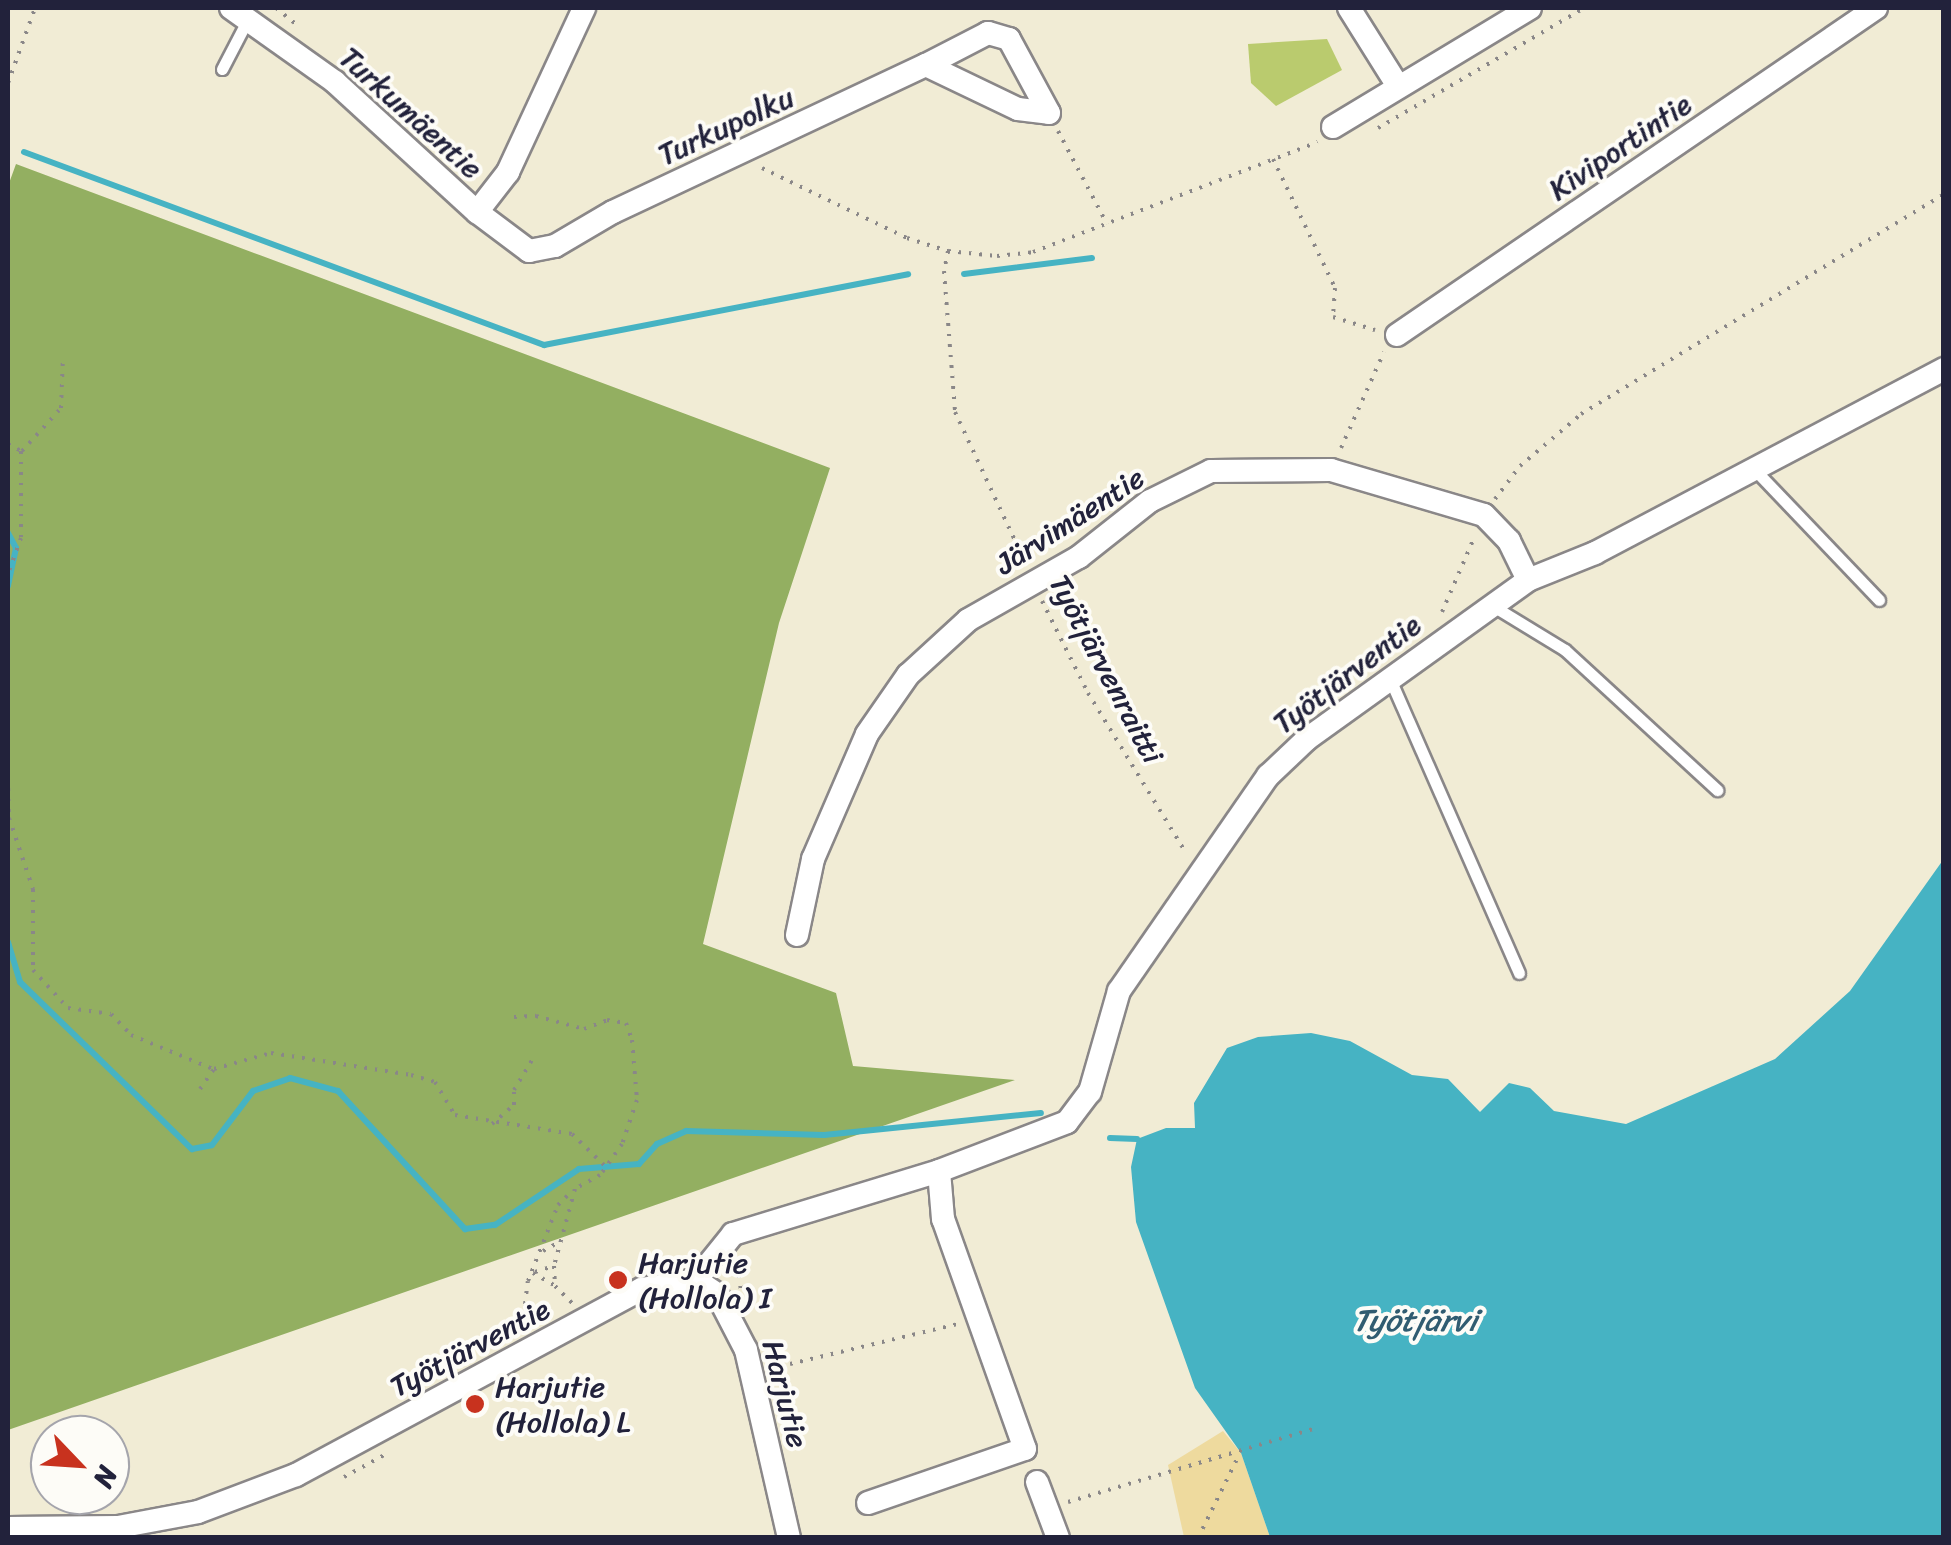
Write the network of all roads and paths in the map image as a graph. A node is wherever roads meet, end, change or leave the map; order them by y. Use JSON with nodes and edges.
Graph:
{"nodes":[{"id":1,"x":36,"y":8,"type":"edge"},
{"id":2,"x":584,"y":8,"type":"edge"},
{"id":3,"x":1349,"y":8,"type":"edge"},
{"id":4,"x":1530,"y":8,"type":"edge"},
{"id":5,"x":1876,"y":8,"type":"edge"},
{"id":6,"x":244,"y":11,"type":"edge"},
{"id":7,"x":926,"y":65,"type":"junction"},
{"id":8,"x":222,"y":69,"type":"dead end"},
{"id":9,"x":8,"y":83,"type":"edge"},
{"id":10,"x":1398,"y":86,"type":"junction"},
{"id":11,"x":1048,"y":113,"type":"junction"},
{"id":12,"x":1332,"y":128,"type":"joint"},
{"id":13,"x":1273,"y":160,"type":"junction"},
{"id":14,"x":758,"y":166,"type":"dead end"},
{"id":15,"x":1944,"y":194,"type":"edge"},
{"id":16,"x":477,"y":212,"type":"junction"},
{"id":17,"x":1107,"y":224,"type":"junction"},
{"id":18,"x":555,"y":246,"type":"joint"},
{"id":19,"x":948,"y":252,"type":"junction"},
{"id":20,"x":1397,"y":335,"type":"junction"},
{"id":21,"x":63,"y":357,"type":"dead end"},
{"id":22,"x":1944,"y":369,"type":"edge"},
{"id":23,"x":8,"y":444,"type":"edge"},
{"id":24,"x":21,"y":452,"type":"junction"},
{"id":25,"x":1754,"y":469,"type":"junction"},
{"id":26,"x":1331,"y":470,"type":"junction"},
{"id":27,"x":1484,"y":514,"type":"junction"},
{"id":28,"x":8,"y":574,"type":"edge"},
{"id":29,"x":1528,"y":580,"type":"junction"},
{"id":30,"x":1034,"y":584,"type":"junction"},
{"id":31,"x":1879,"y":600,"type":"dead end"},
{"id":32,"x":1492,"y":605,"type":"junction"},
{"id":33,"x":1441,"y":616,"type":"dead end"},
{"id":34,"x":1389,"y":677,"type":"junction"},
{"id":35,"x":8,"y":778,"type":"edge"},
{"id":36,"x":1717,"y":790,"type":"dead end"},
{"id":37,"x":1187,"y":854,"type":"dead end"},
{"id":38,"x":797,"y":935,"type":"dead end"},
{"id":39,"x":1519,"y":973,"type":"dead end"},
{"id":40,"x":514,"y":1017,"type":"dead end"},
{"id":41,"x":532,"y":1060,"type":"dead end"},
{"id":42,"x":214,"y":1069,"type":"junction"},
{"id":43,"x":200,"y":1089,"type":"dead end"},
{"id":44,"x":491,"y":1125,"type":"junction"},
{"id":45,"x":605,"y":1166,"type":"junction"},
{"id":46,"x":939,"y":1171,"type":"junction"},
{"id":47,"x":575,"y":1188,"type":"junction"},
{"id":48,"x":561,"y":1242,"type":"junction"},
{"id":49,"x":540,"y":1252,"type":"junction"},
{"id":50,"x":554,"y":1266,"type":"junction"},
{"id":51,"x":532,"y":1273,"type":"junction"},
{"id":52,"x":696,"y":1280,"type":"junction"},
{"id":53,"x":555,"y":1286,"type":"junction"},
{"id":54,"x":576,"y":1304,"type":"dead end"},
{"id":55,"x":977,"y":1319,"type":"junction"},
{"id":56,"x":542,"y":1343,"type":"junction"},
{"id":57,"x":762,"y":1380,"type":"dead end"},
{"id":58,"x":1317,"y":1428,"type":"dead end"},
{"id":59,"x":1239,"y":1455,"type":"junction"},
{"id":60,"x":1038,"y":1482,"type":"dead end"},
{"id":61,"x":868,"y":1503,"type":"dead end"},
{"id":62,"x":1049,"y":1510,"type":"junction"},
{"id":63,"x":8,"y":1528,"type":"edge"},
{"id":64,"x":790,"y":1538,"type":"edge"},
{"id":65,"x":1058,"y":1538,"type":"edge"},
{"id":66,"x":1198,"y":1538,"type":"edge"}],
"edges":[{"from":1,"to":9,"type":"path"},
{"from":2,"to":16,"type":"street"},
{"from":3,"to":10,"type":"street"},
{"from":4,"to":10,"type":"street"},
{"from":5,"to":20,"type":"street","name":"Kiviportintie"},
{"from":6,"to":8,"type":"lane"},
{"from":6,"to":16,"type":"street","name":"Turkumäentie"},
{"from":7,"to":11,"type":"street"},
{"from":7,"to":11,"type":"street","name":"Turkupolku"},
{"from":7,"to":18,"type":"street","name":"Turkupolku"},
{"from":10,"to":12,"type":"street"},
{"from":11,"to":17,"type":"path"},
{"from":12,"to":13,"type":"path"},
{"from":13,"to":17,"type":"path"},
{"from":13,"to":20,"type":"path"},
{"from":14,"to":19,"type":"path"},
{"from":15,"to":27,"type":"path"},
{"from":16,"to":18,"type":"street","name":"Turkumäentie"},
{"from":17,"to":19,"type":"path"},
{"from":19,"to":30,"type":"path","name":"Työtjärvenraitti"},
{"from":20,"to":26,"type":"path"},
{"from":21,"to":24,"type":"path"},
{"from":22,"to":25,"type":"street","name":"Työtjärventie"},
{"from":23,"to":24,"type":"path"},
{"from":24,"to":28,"type":"path"},
{"from":25,"to":29,"type":"street","name":"Työtjärventie"},
{"from":25,"to":31,"type":"lane"},
{"from":26,"to":27,"type":"street","name":"Järvimäentie"},
{"from":26,"to":30,"type":"street","name":"Järvimäentie"},
{"from":27,"to":29,"type":"street"},
{"from":27,"to":33,"type":"path"},
{"from":29,"to":32,"type":"street","name":"Työtjärventie"},
{"from":30,"to":37,"type":"path","name":"Työtjärvenraitti"},
{"from":30,"to":38,"type":"street","name":"Järvimäentie"},
{"from":32,"to":34,"type":"street","name":"Työtjärventie"},
{"from":32,"to":36,"type":"lane"},
{"from":34,"to":39,"type":"lane"},
{"from":34,"to":46,"type":"street","name":"Työtjärventie"},
{"from":35,"to":42,"type":"path"},
{"from":40,"to":45,"type":"path"},
{"from":41,"to":44,"type":"path"},
{"from":42,"to":43,"type":"path"},
{"from":42,"to":44,"type":"path"},
{"from":44,"to":45,"type":"path"},
{"from":45,"to":47,"type":"path"},
{"from":46,"to":52,"type":"street","name":"Työtjärventie"},
{"from":46,"to":55,"type":"street"},
{"from":47,"to":48,"type":"path"},
{"from":47,"to":49,"type":"path"},
{"from":48,"to":49,"type":"path"},
{"from":48,"to":50,"type":"path"},
{"from":49,"to":51,"type":"path"},
{"from":50,"to":51,"type":"path"},
{"from":50,"to":53,"type":"path"},
{"from":51,"to":53,"type":"path"},
{"from":51,"to":56,"type":"path"},
{"from":52,"to":56,"type":"street","name":"Työtjärventie"},
{"from":52,"to":64,"type":"street","name":"Harjutie"},
{"from":53,"to":54,"type":"path"},
{"from":55,"to":57,"type":"path"},
{"from":55,"to":61,"type":"street"},
{"from":56,"to":63,"type":"street","name":"Työtjärventie"},
{"from":58,"to":59,"type":"path"},
{"from":59,"to":62,"type":"path"},
{"from":59,"to":66,"type":"path"},
{"from":60,"to":62,"type":"street"},
{"from":62,"to":65,"type":"street"}]}
